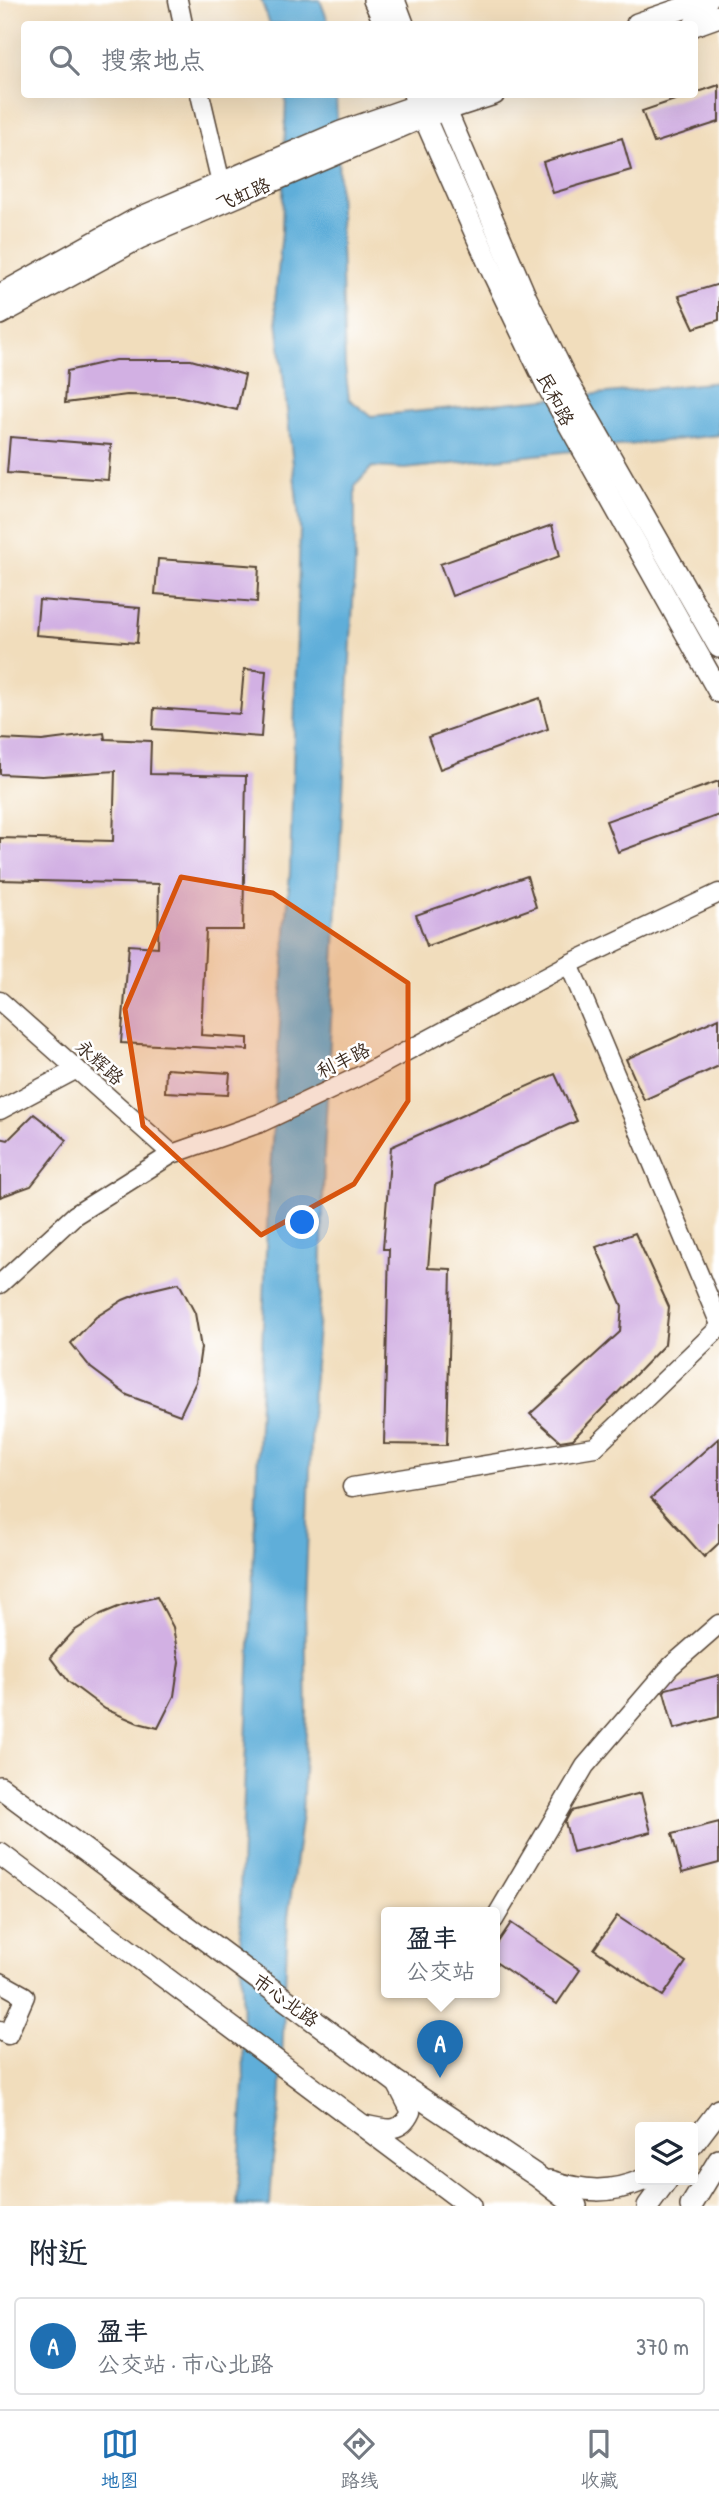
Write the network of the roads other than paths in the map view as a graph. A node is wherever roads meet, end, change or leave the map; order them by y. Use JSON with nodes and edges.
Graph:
{"nodes":[{"id":1,"x":178,"y":0,"type":"edge"},
{"id":2,"x":374,"y":0,"type":"edge"},
{"id":3,"x":394,"y":0,"type":"edge"},
{"id":4,"x":707,"y":0,"type":"edge"},
{"id":5,"x":719,"y":16,"type":"edge"},
{"id":6,"x":183,"y":21,"type":"edge"},
{"id":7,"x":383,"y":21,"type":"edge"},
{"id":8,"x":402,"y":21,"type":"edge"},
{"id":9,"x":646,"y":21,"type":"edge"},
{"id":10,"x":698,"y":24,"type":"edge"},
{"id":11,"x":201,"y":98,"type":"edge"},
{"id":12,"x":461,"y":98,"type":"edge"},
{"id":13,"x":428,"y":102,"type":"edge"},
{"id":14,"x":276,"y":169,"type":"junction"},
{"id":15,"x":220,"y":183,"type":"junction"},
{"id":16,"x":0,"y":295,"type":"edge"},
{"id":17,"x":0,"y":314,"type":"edge"},
{"id":18,"x":719,"y":647,"type":"edge"},
{"id":19,"x":719,"y":692,"type":"edge"},
{"id":20,"x":719,"y":893,"type":"edge"},
{"id":21,"x":569,"y":964,"type":"junction"},
{"id":22,"x":0,"y":1001,"type":"edge"},
{"id":23,"x":77,"y":1069,"type":"junction"},
{"id":24,"x":0,"y":1110,"type":"edge"},
{"id":25,"x":172,"y":1154,"type":"junction"},
{"id":26,"x":0,"y":1284,"type":"edge"},
{"id":27,"x":719,"y":1322,"type":"edge"},
{"id":28,"x":719,"y":1328,"type":"edge"},
{"id":29,"x":352,"y":1487,"type":"dead end"},
{"id":30,"x":719,"y":1624,"type":"edge"},
{"id":31,"x":0,"y":1787,"type":"edge"},
{"id":32,"x":0,"y":1854,"type":"edge"},
{"id":33,"x":500,"y":1910,"type":"edge"},
{"id":34,"x":0,"y":1982,"type":"edge"},
{"id":35,"x":0,"y":2030,"type":"edge"},
{"id":36,"x":395,"y":2081,"type":"junction"},
{"id":37,"x":719,"y":2110,"type":"edge"},
{"id":38,"x":362,"y":2124,"type":"junction"},
{"id":39,"x":698,"y":2137,"type":"edge"},
{"id":40,"x":714,"y":2168,"type":"edge"},
{"id":41,"x":537,"y":2176,"type":"junction"},
{"id":42,"x":635,"y":2182,"type":"edge"},
{"id":43,"x":663,"y":2185,"type":"edge"},
{"id":44,"x":467,"y":2204,"type":"edge"},
{"id":45,"x":576,"y":2206,"type":"edge"},
{"id":46,"x":648,"y":2206,"type":"edge"},
{"id":47,"x":691,"y":2206,"type":"edge"},
{"id":48,"x":705,"y":2206,"type":"edge"}],
"edges":[{"from":1,"to":6,"type":"street"},
{"from":2,"to":7,"type":"main road"},
{"from":3,"to":8,"type":"main road"},
{"from":4,"to":9,"type":"main road"},
{"from":5,"to":10,"type":"main road"},
{"from":11,"to":15,"type":"street"},
{"from":12,"to":13,"type":"main road","name":"飞虹路"},
{"from":13,"to":14,"type":"main road","name":"飞虹路"},
{"from":13,"to":18,"type":"main road","name":"民和路"},
{"from":13,"to":19,"type":"main road","name":"民和路"},
{"from":14,"to":15,"type":"main road","name":"飞虹路"},
{"from":14,"to":17,"type":"main road","name":"飞虹路"},
{"from":15,"to":16,"type":"main road","name":"飞虹路"},
{"from":20,"to":21,"type":"street","name":"利丰路"},
{"from":21,"to":25,"type":"street","name":"利丰路"},
{"from":21,"to":27,"type":"street"},
{"from":22,"to":23,"type":"street","name":"永辉路"},
{"from":23,"to":24,"type":"street"},
{"from":23,"to":25,"type":"street","name":"永辉路"},
{"from":25,"to":26,"type":"street","name":"利丰路"},
{"from":28,"to":29,"type":"street"},
{"from":30,"to":33,"type":"street"},
{"from":31,"to":36,"type":"main road","name":"市心北路"},
{"from":32,"to":38,"type":"main road"},
{"from":34,"to":35,"type":"street"},
{"from":36,"to":38,"type":"street"},
{"from":36,"to":41,"type":"main road","name":"市心北路"},
{"from":37,"to":39,"type":"main road"},
{"from":38,"to":44,"type":"main road"},
{"from":40,"to":47,"type":"main road"},
{"from":40,"to":48,"type":"main road"},
{"from":41,"to":42,"type":"main road"},
{"from":41,"to":45,"type":"main road","name":"市心北路"},
{"from":43,"to":46,"type":"main road"}]}
